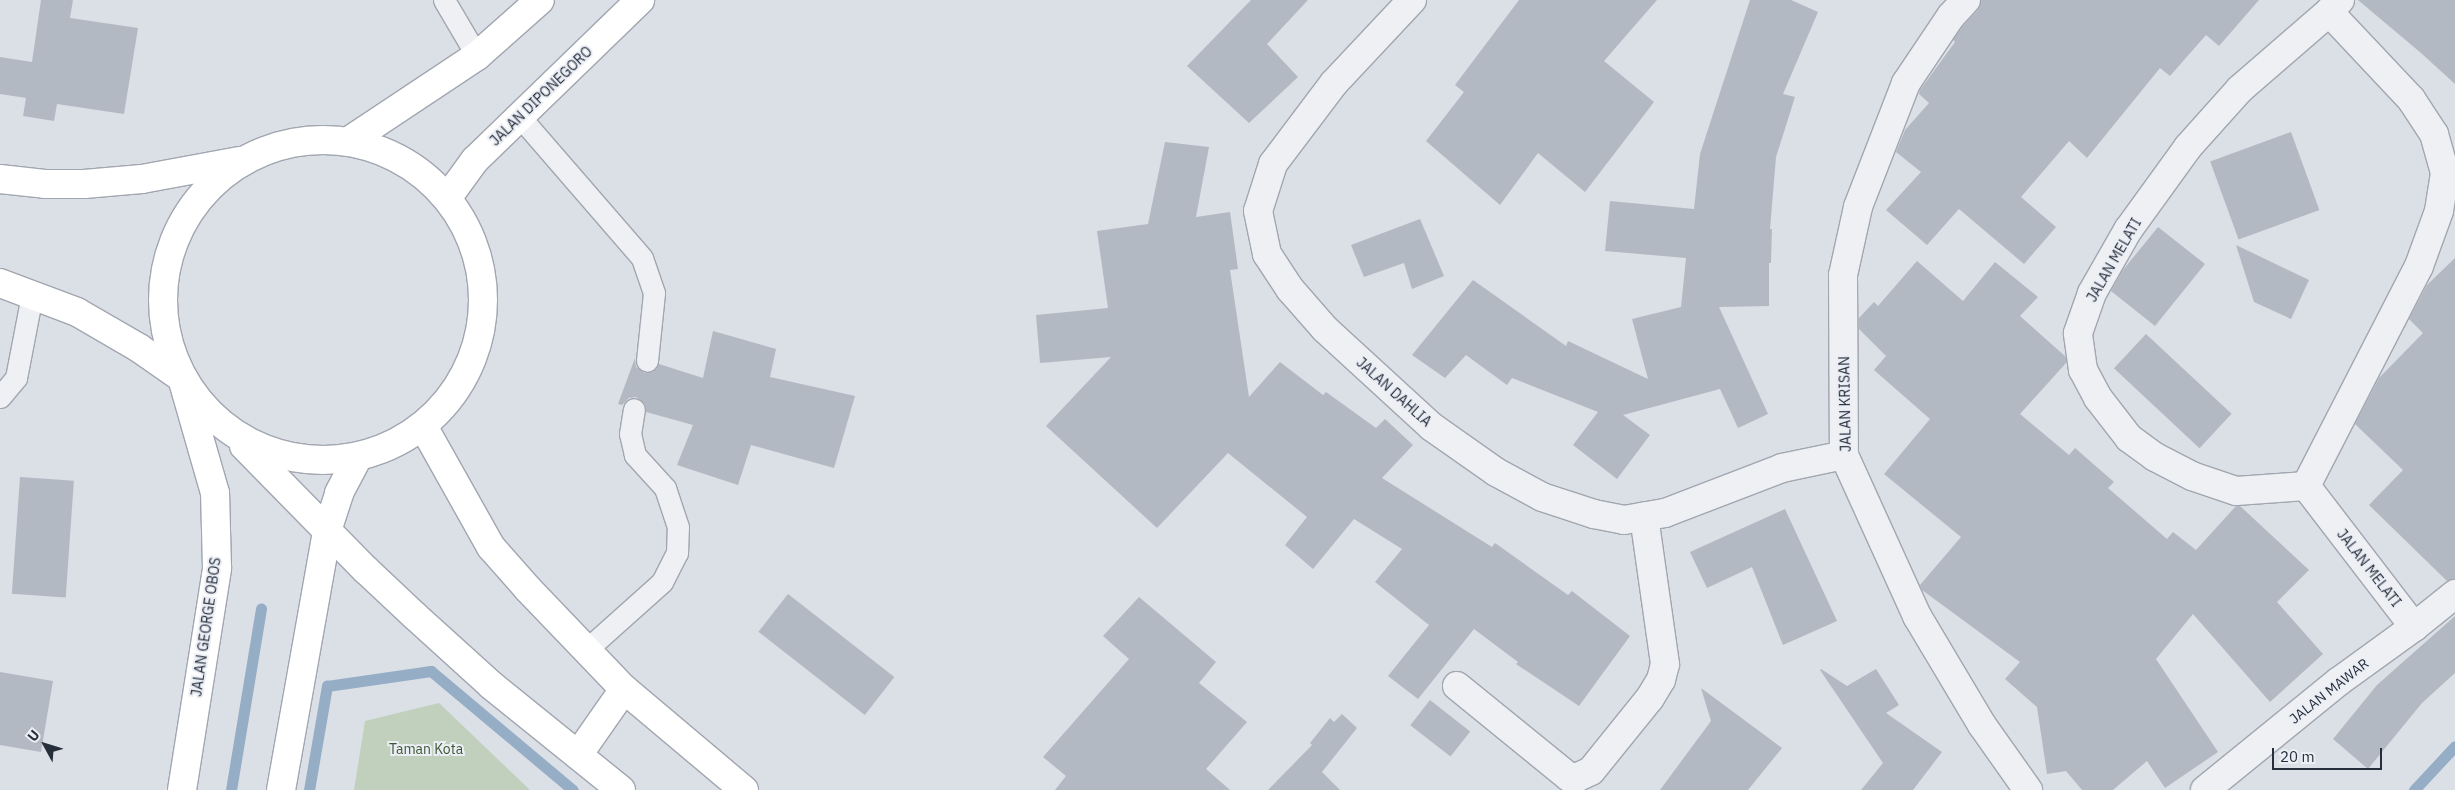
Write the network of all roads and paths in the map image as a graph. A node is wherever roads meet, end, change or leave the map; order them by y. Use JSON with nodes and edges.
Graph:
{"nodes":[{"id":1,"x":444,"y":0,"type":"edge"},
{"id":2,"x":540,"y":0,"type":"edge"},
{"id":3,"x":640,"y":0,"type":"edge"},
{"id":4,"x":1412,"y":0,"type":"edge"},
{"id":5,"x":1966,"y":0,"type":"edge"},
{"id":6,"x":2334,"y":6,"type":"edge"},
{"id":7,"x":477,"y":56,"type":"junction"},
{"id":8,"x":520,"y":117,"type":"junction"},
{"id":9,"x":349,"y":141,"type":"junction"},
{"id":10,"x":246,"y":160,"type":"junction"},
{"id":11,"x":0,"y":179,"type":"edge"},
{"id":12,"x":448,"y":197,"type":"junction"},
{"id":13,"x":0,"y":283,"type":"edge"},
{"id":14,"x":32,"y":295,"type":"junction"},
{"id":15,"x":647,"y":361,"type":"dead end"},
{"id":16,"x":182,"y":378,"type":"junction"},
{"id":17,"x":0,"y":397,"type":"edge"},
{"id":18,"x":634,"y":409,"type":"dead end"},
{"id":19,"x":423,"y":426,"type":"junction"},
{"id":20,"x":230,"y":432,"type":"junction"},
{"id":21,"x":1844,"y":455,"type":"junction"},
{"id":22,"x":358,"y":457,"type":"junction"},
{"id":23,"x":2306,"y":486,"type":"junction"},
{"id":24,"x":1644,"y":516,"type":"junction"},
{"id":25,"x":327,"y":530,"type":"junction"},
{"id":26,"x":2455,"y":594,"type":"edge"},
{"id":27,"x":2414,"y":627,"type":"junction"},
{"id":28,"x":586,"y":650,"type":"junction"},
{"id":29,"x":1457,"y":686,"type":"dead end"},
{"id":30,"x":624,"y":689,"type":"junction"},
{"id":31,"x":578,"y":754,"type":"junction"},
{"id":32,"x":182,"y":790,"type":"edge"},
{"id":33,"x":281,"y":790,"type":"edge"},
{"id":34,"x":621,"y":790,"type":"edge"},
{"id":35,"x":744,"y":790,"type":"edge"},
{"id":36,"x":2028,"y":790,"type":"edge"},
{"id":37,"x":2205,"y":790,"type":"edge"}],
"edges":[{"from":1,"to":7,"type":"lane"},
{"from":2,"to":7,"type":"main road"},
{"from":3,"to":8,"type":"main road","name":"JALAN DIPONEGORO"},
{"from":4,"to":24,"type":"street","name":"JALAN DAHLIA"},
{"from":5,"to":21,"type":"street","name":"JALAN KRISAN"},
{"from":6,"to":23,"type":"street","name":"JALAN MELATI"},
{"from":6,"to":23,"type":"street","name":"JALAN MELATI"},
{"from":7,"to":9,"type":"main road"},
{"from":8,"to":12,"type":"main road","name":"JALAN DIPONEGORO"},
{"from":8,"to":15,"type":"lane"},
{"from":9,"to":10,"type":"main road"},
{"from":9,"to":12,"type":"main road"},
{"from":10,"to":11,"type":"main road"},
{"from":10,"to":16,"type":"main road"},
{"from":12,"to":19,"type":"main road"},
{"from":13,"to":14,"type":"main road"},
{"from":14,"to":16,"type":"main road"},
{"from":14,"to":17,"type":"lane"},
{"from":16,"to":20,"type":"main road"},
{"from":16,"to":32,"type":"main road","name":"JALAN GEORGE OBOS"},
{"from":18,"to":28,"type":"lane"},
{"from":19,"to":22,"type":"main road"},
{"from":19,"to":28,"type":"main road"},
{"from":20,"to":22,"type":"main road"},
{"from":20,"to":25,"type":"main road"},
{"from":21,"to":24,"type":"street","name":"JALAN DAHLIA"},
{"from":21,"to":36,"type":"street","name":"JALAN KRISAN"},
{"from":22,"to":25,"type":"main road"},
{"from":23,"to":27,"type":"street","name":"JALAN MELATI"},
{"from":24,"to":29,"type":"street"},
{"from":25,"to":31,"type":"main road"},
{"from":25,"to":33,"type":"main road"},
{"from":26,"to":27,"type":"street","name":"JALAN MAWAR"},
{"from":27,"to":37,"type":"street","name":"JALAN MAWAR"},
{"from":28,"to":30,"type":"main road"},
{"from":30,"to":31,"type":"main road"},
{"from":30,"to":35,"type":"main road"},
{"from":31,"to":34,"type":"main road"}]}
